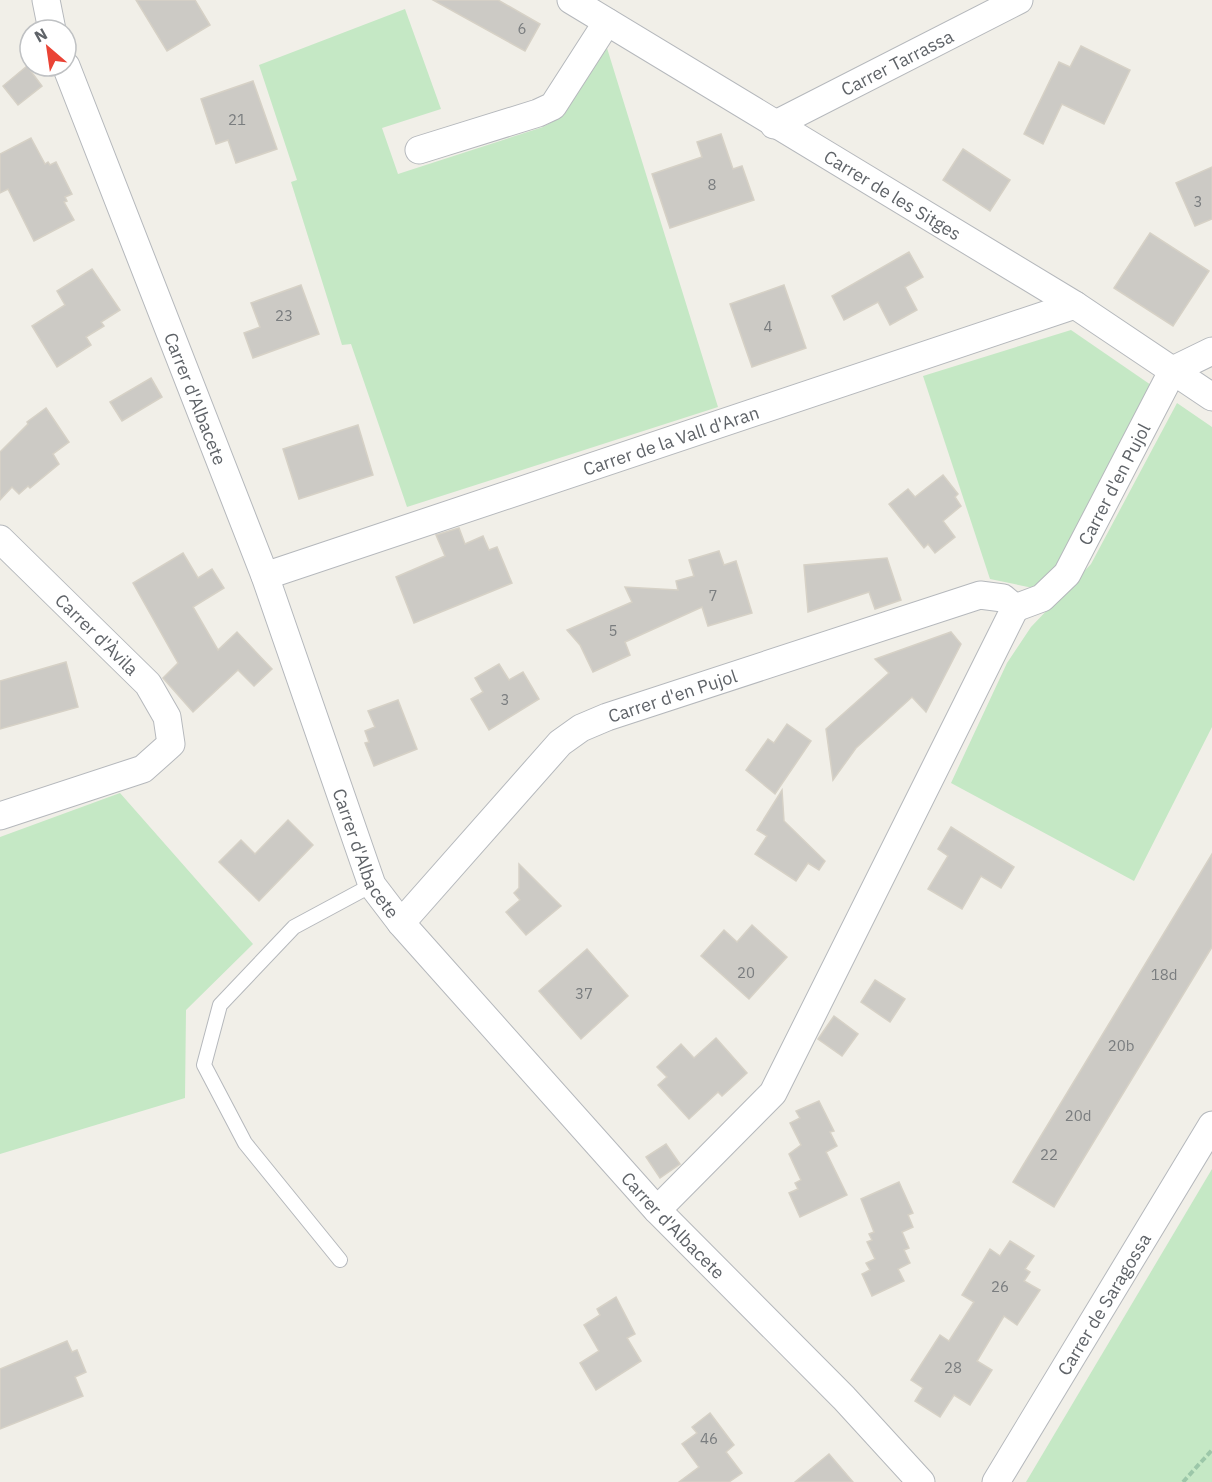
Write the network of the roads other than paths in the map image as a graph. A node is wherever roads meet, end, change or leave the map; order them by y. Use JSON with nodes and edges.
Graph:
{"nodes":[{"id":1,"x":46,"y":0,"type":"edge"},
{"id":2,"x":571,"y":0,"type":"edge"},
{"id":3,"x":1019,"y":0,"type":"edge"},
{"id":4,"x":50,"y":18,"type":"edge"},
{"id":5,"x":607,"y":22,"type":"junction"},
{"id":6,"x":71,"y":78,"type":"edge"},
{"id":7,"x":774,"y":125,"type":"junction"},
{"id":8,"x":419,"y":150,"type":"dead end"},
{"id":9,"x":1075,"y":304,"type":"junction"},
{"id":10,"x":1212,"y":351,"type":"edge"},
{"id":11,"x":1173,"y":370,"type":"junction"},
{"id":12,"x":1212,"y":397,"type":"edge"},
{"id":13,"x":0,"y":539,"type":"edge"},
{"id":14,"x":264,"y":576,"type":"junction"},
{"id":15,"x":1015,"y":608,"type":"junction"},
{"id":16,"x":0,"y":816,"type":"edge"},
{"id":17,"x":372,"y":885,"type":"junction"},
{"id":18,"x":401,"y":923,"type":"junction"},
{"id":19,"x":1212,"y":1125,"type":"edge"},
{"id":20,"x":657,"y":1210,"type":"junction"},
{"id":21,"x":340,"y":1260,"type":"dead end"},
{"id":22,"x":921,"y":1482,"type":"edge"},
{"id":23,"x":996,"y":1482,"type":"edge"}],
"edges":[{"from":1,"to":4,"type":"street"},
{"from":2,"to":5,"type":"street","name":"Carrer de les Sitges"},
{"from":3,"to":7,"type":"street","name":"Carrer Tarrassa"},
{"from":5,"to":7,"type":"street","name":"Carrer de les Sitges"},
{"from":5,"to":8,"type":"street"},
{"from":6,"to":14,"type":"street","name":"Carrer d'Albacete"},
{"from":7,"to":9,"type":"street","name":"Carrer de les Sitges"},
{"from":9,"to":11,"type":"street","name":"Carrer de les Sitges"},
{"from":9,"to":14,"type":"street","name":"Carrer de la Vall d'Aran"},
{"from":10,"to":11,"type":"street"},
{"from":11,"to":12,"type":"street","name":"Carrer de les Sitges"},
{"from":11,"to":15,"type":"street","name":"Carrer d'en Pujol"},
{"from":13,"to":16,"type":"street","name":"Carrer d'Àvila"},
{"from":14,"to":17,"type":"street","name":"Carrer d'Albacete"},
{"from":15,"to":18,"type":"street","name":"Carrer d'en Pujol"},
{"from":15,"to":20,"type":"street"},
{"from":17,"to":18,"type":"street","name":"Carrer d'Albacete"},
{"from":17,"to":21,"type":"lane"},
{"from":18,"to":20,"type":"street","name":"Carrer d'Albacete"},
{"from":19,"to":23,"type":"street","name":"Carrer de Saragossa"},
{"from":20,"to":22,"type":"street","name":"Carrer d'Albacete"}]}
